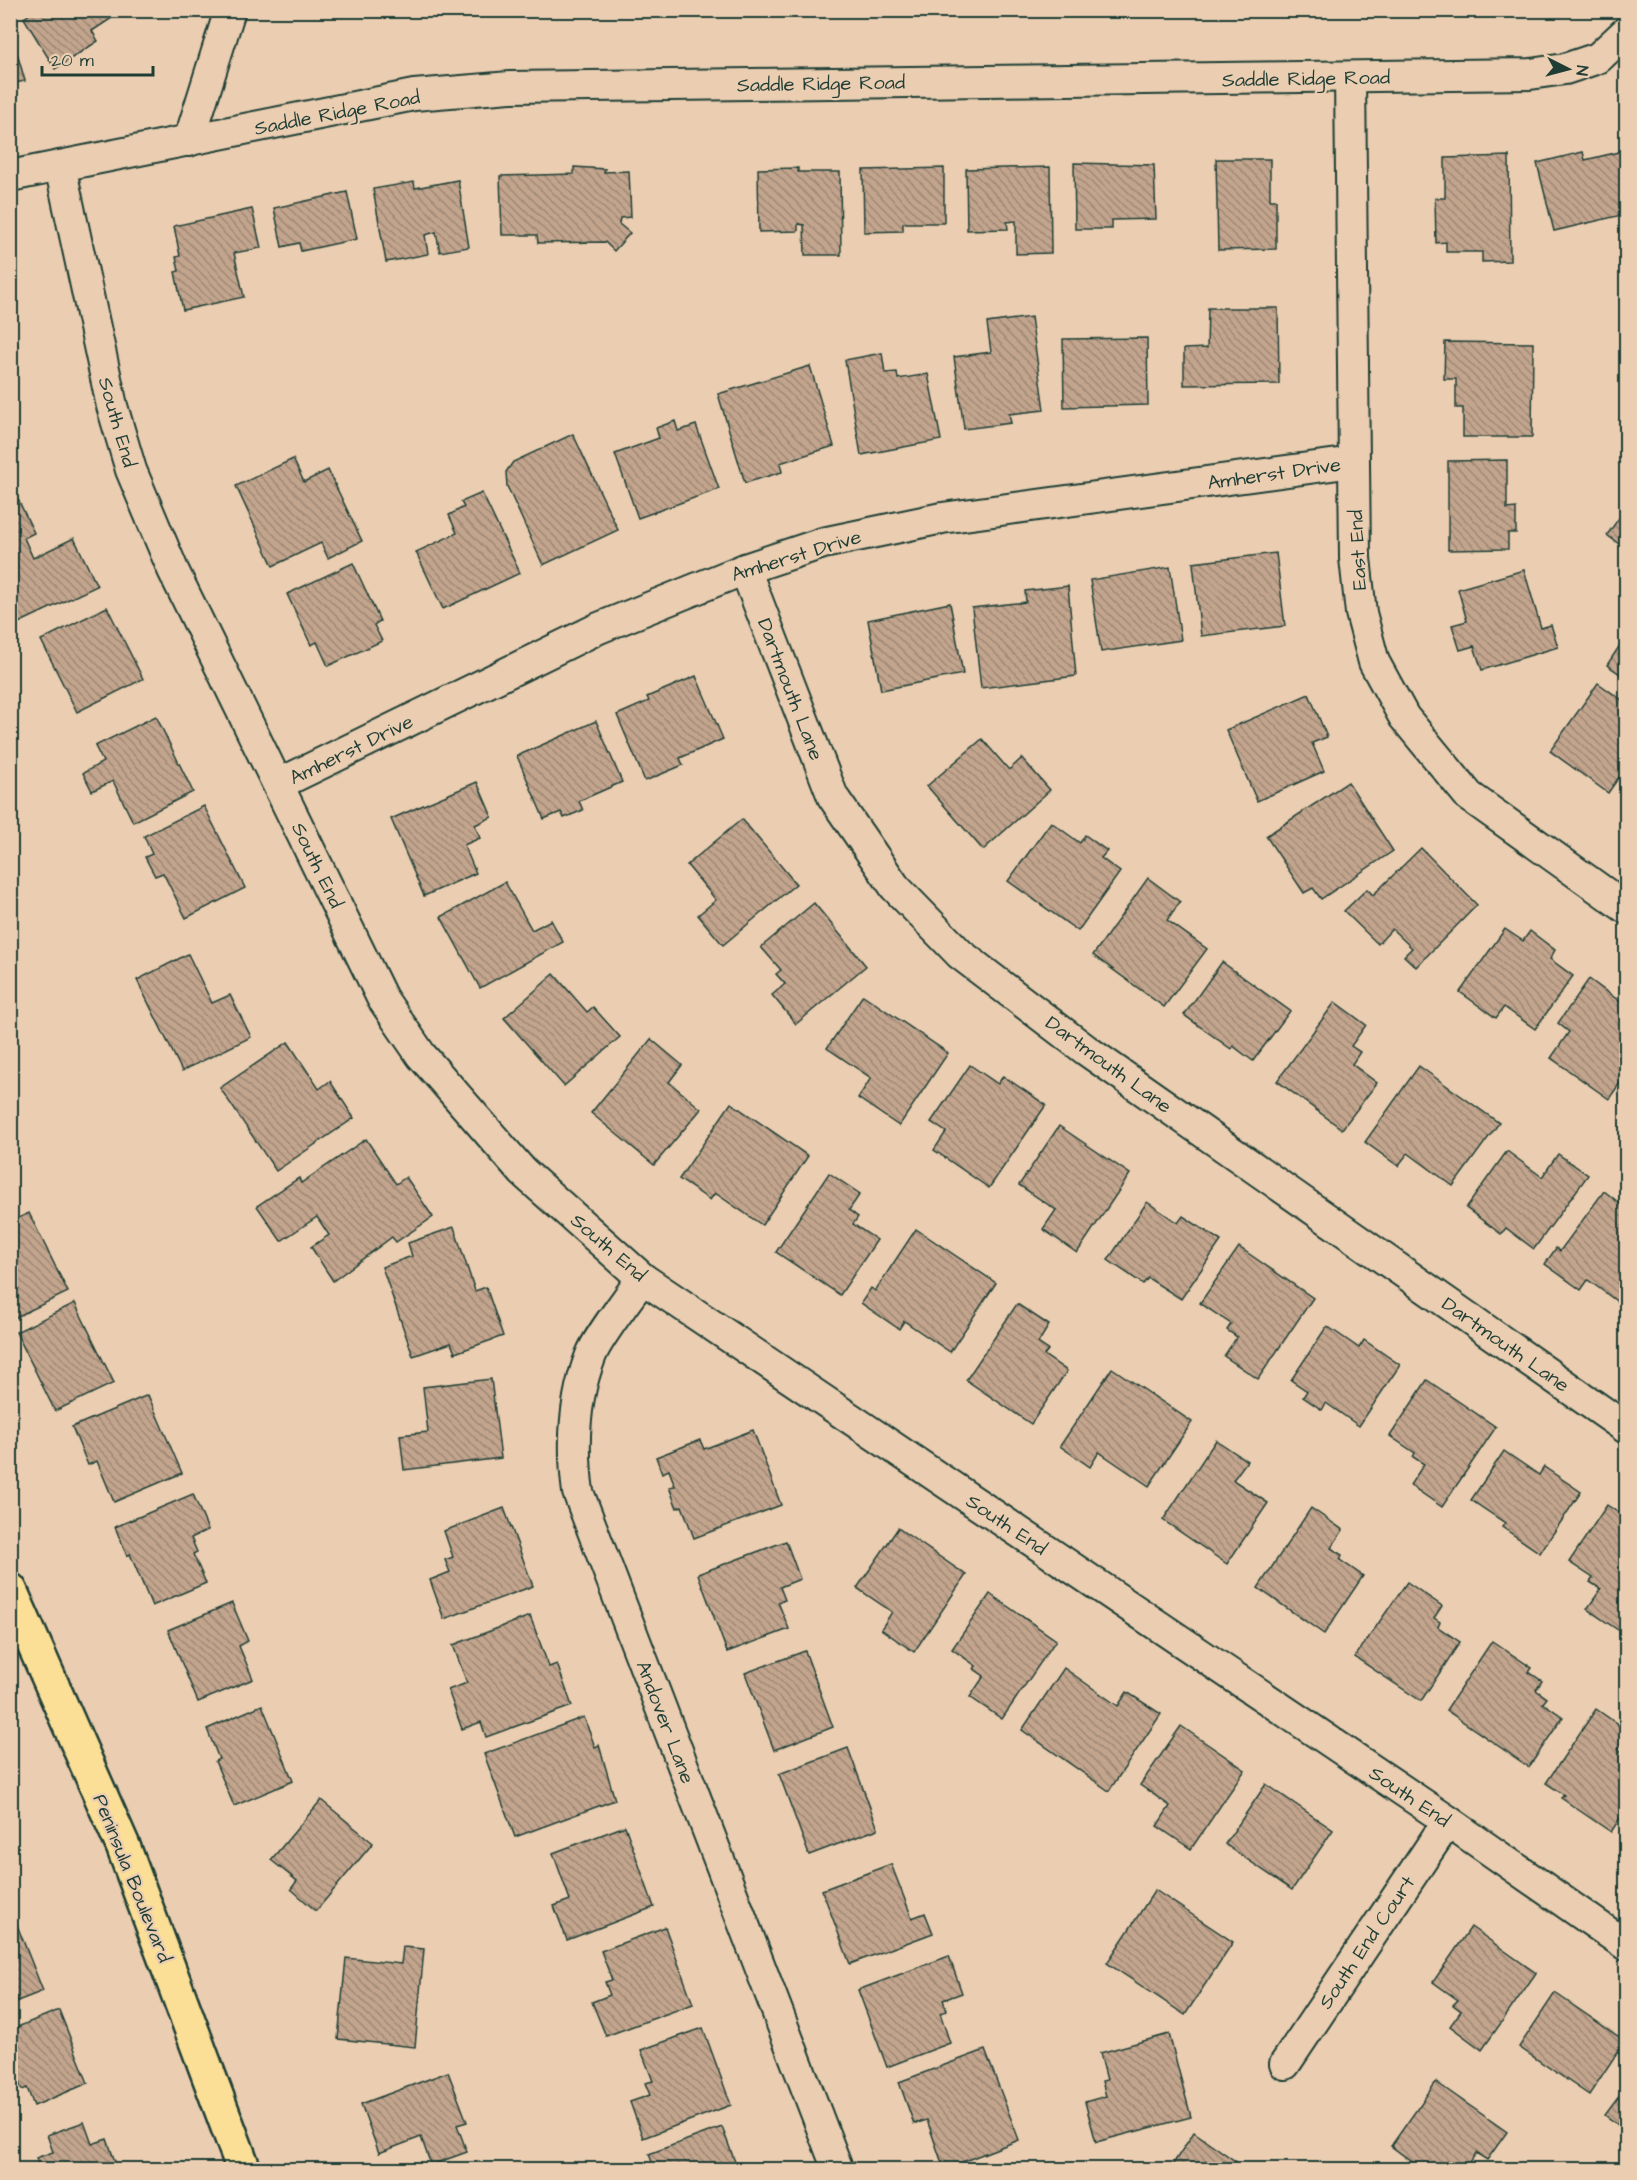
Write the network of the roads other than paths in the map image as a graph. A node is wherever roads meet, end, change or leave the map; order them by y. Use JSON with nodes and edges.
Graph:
{"nodes":[{"id":1,"x":230,"y":10,"type":"edge"},
{"id":2,"x":1626,"y":32,"type":"edge"},
{"id":3,"x":1350,"y":77,"type":"junction"},
{"id":4,"x":189,"y":141,"type":"junction"},
{"id":5,"x":60,"y":166,"type":"junction"},
{"id":6,"x":10,"y":176,"type":"edge"},
{"id":7,"x":1353,"y":462,"type":"junction"},
{"id":8,"x":746,"y":569,"type":"junction"},
{"id":9,"x":279,"y":784,"type":"junction"},
{"id":10,"x":1625,"y":903,"type":"edge"},
{"id":11,"x":642,"y":1278,"type":"junction"},
{"id":12,"x":1626,"y":1428,"type":"edge"},
{"id":13,"x":10,"y":1590,"type":"edge"},
{"id":14,"x":1448,"y":1821,"type":"junction"},
{"id":15,"x":1626,"y":1945,"type":"edge"},
{"id":16,"x":1285,"y":2064,"type":"dead end"},
{"id":17,"x":244,"y":2169,"type":"edge"},
{"id":18,"x":838,"y":2169,"type":"edge"}],
"edges":[{"from":1,"to":4,"type":"street"},
{"from":2,"to":3,"type":"street","name":"Saddle Ridge Road"},
{"from":3,"to":4,"type":"street","name":"Saddle Ridge Road"},
{"from":3,"to":7,"type":"street","name":"East End"},
{"from":4,"to":5,"type":"street","name":"Saddle Ridge Road"},
{"from":5,"to":6,"type":"street","name":"Saddle Ridge Road"},
{"from":5,"to":9,"type":"street","name":"South End"},
{"from":7,"to":8,"type":"street","name":"Amherst Drive"},
{"from":7,"to":10,"type":"street","name":"East End"},
{"from":8,"to":9,"type":"street","name":"Amherst Drive"},
{"from":8,"to":12,"type":"street","name":"Dartmouth Lane"},
{"from":9,"to":11,"type":"street","name":"South End"},
{"from":11,"to":14,"type":"street","name":"South End"},
{"from":11,"to":18,"type":"street","name":"Andover Lane"},
{"from":13,"to":17,"type":"main road","name":"Peninsula Boulevard"},
{"from":14,"to":15,"type":"street","name":"South End"},
{"from":14,"to":16,"type":"street","name":"South End Court"}]}
